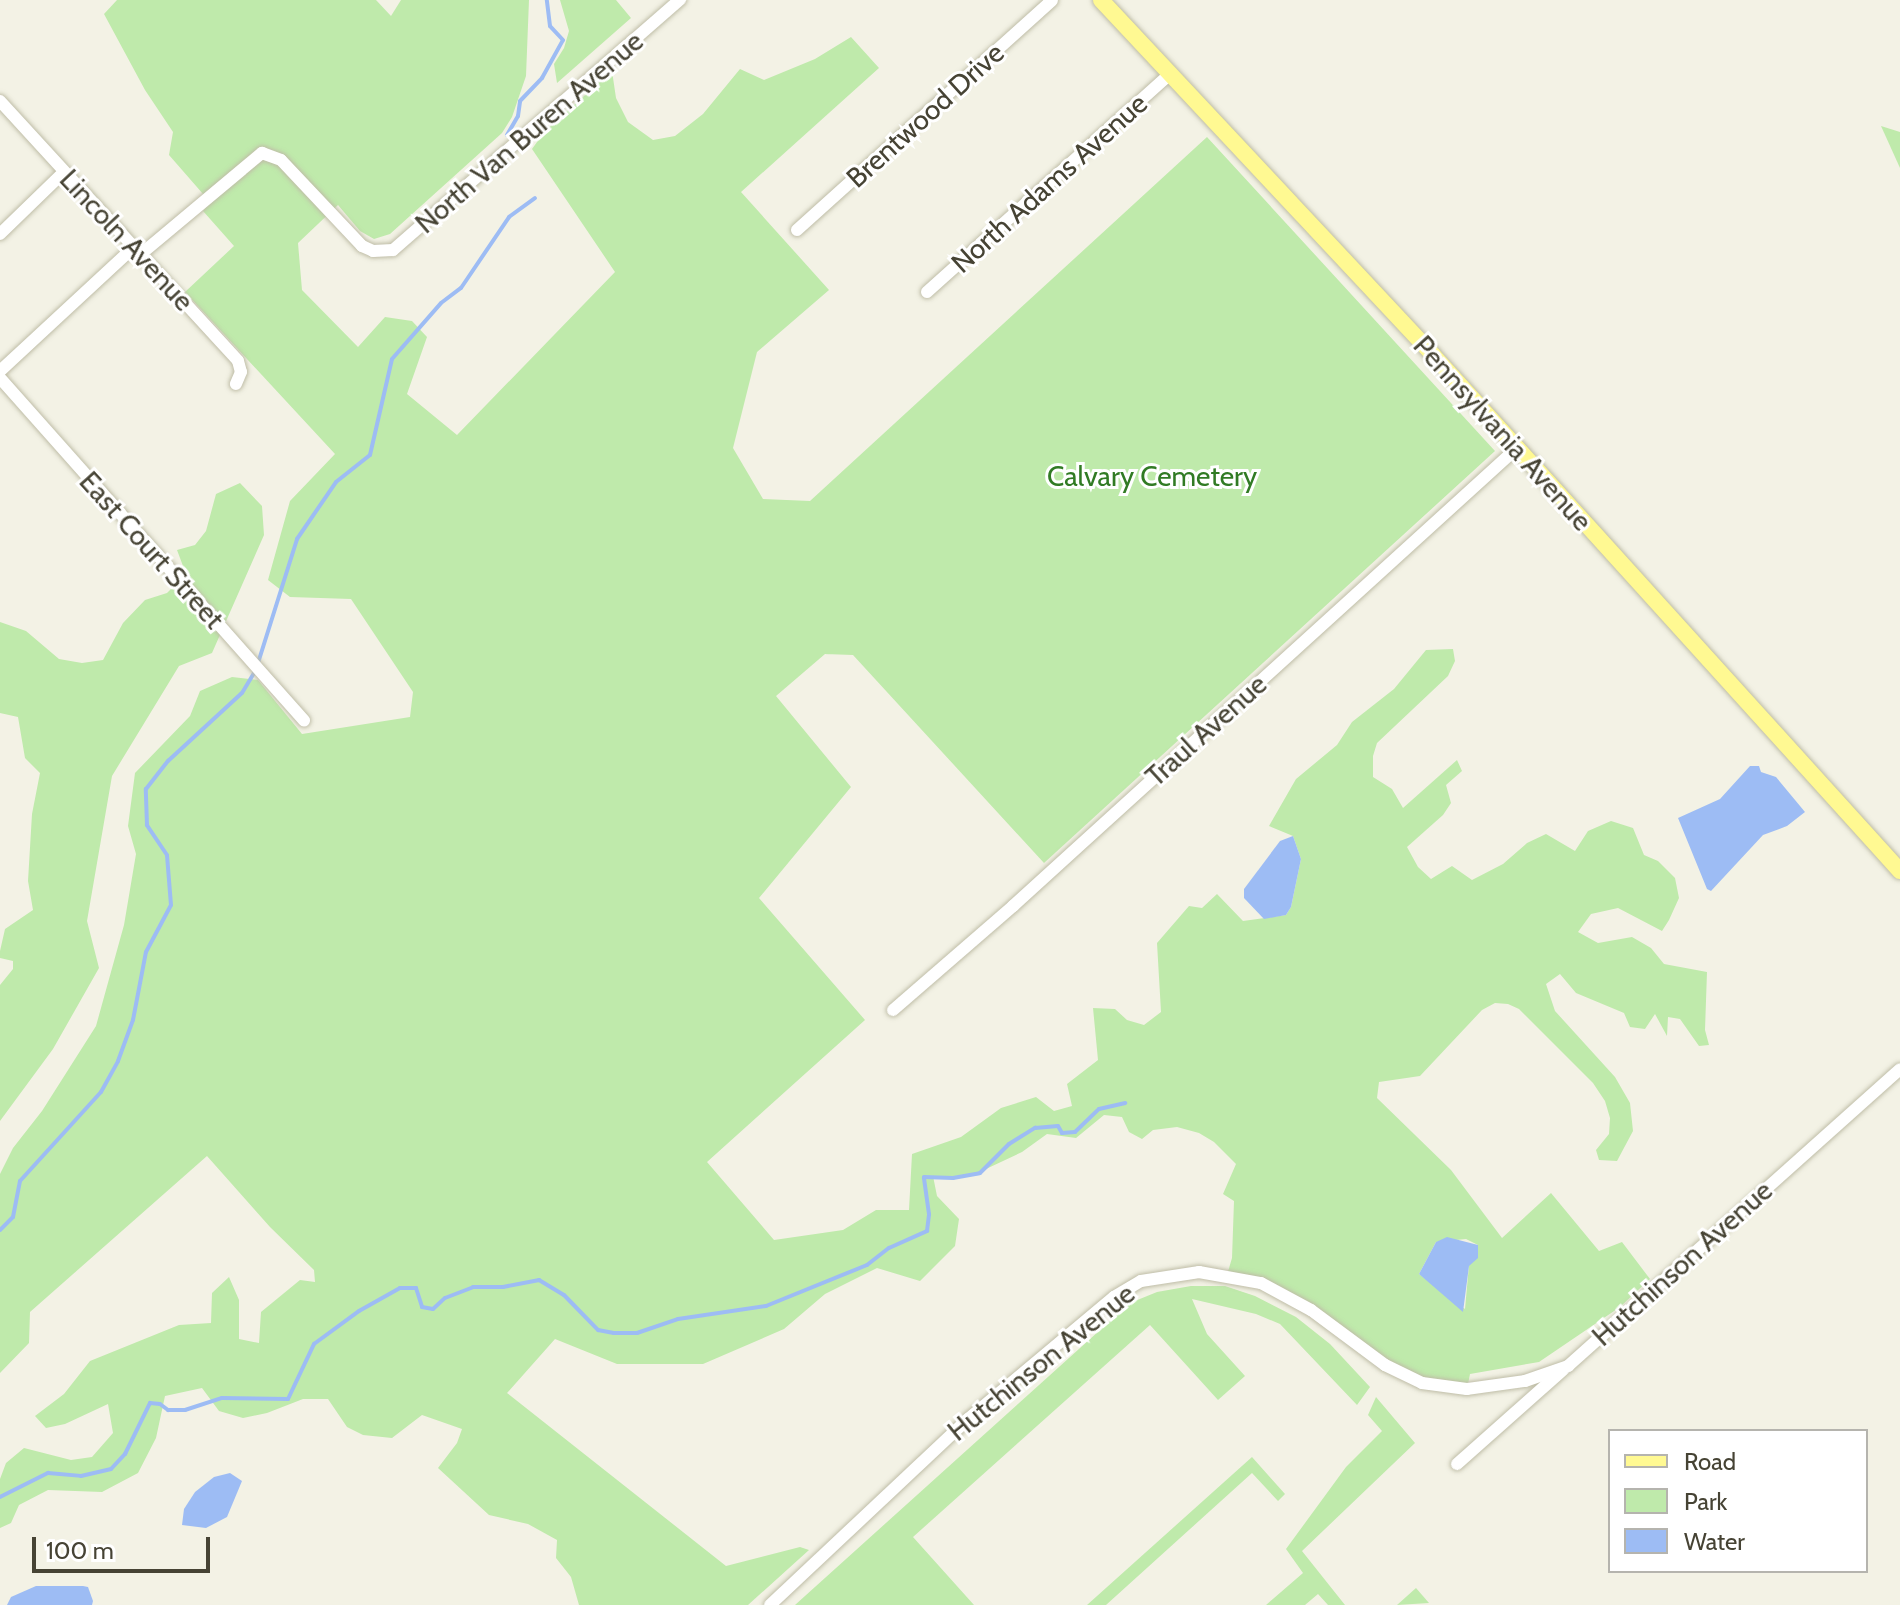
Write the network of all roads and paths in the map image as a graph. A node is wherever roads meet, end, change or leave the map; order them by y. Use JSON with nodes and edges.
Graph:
{"nodes":[{"id":1,"x":680,"y":0,"type":"edge"},
{"id":2,"x":1052,"y":0,"type":"edge"},
{"id":3,"x":1101,"y":0,"type":"edge"},
{"id":4,"x":1170,"y":74,"type":"junction"},
{"id":5,"x":0,"y":101,"type":"edge"},
{"id":6,"x":64,"y":172,"type":"junction"},
{"id":7,"x":797,"y":230,"type":"dead end"},
{"id":8,"x":0,"y":234,"type":"edge"},
{"id":9,"x":137,"y":251,"type":"junction"},
{"id":10,"x":927,"y":292,"type":"dead end"},
{"id":11,"x":0,"y":371,"type":"edge"},
{"id":12,"x":0,"y":378,"type":"edge"},
{"id":13,"x":236,"y":384,"type":"dead end"},
{"id":14,"x":1517,"y":448,"type":"junction"},
{"id":15,"x":304,"y":721,"type":"dead end"},
{"id":16,"x":1900,"y":871,"type":"edge"},
{"id":17,"x":893,"y":1010,"type":"dead end"},
{"id":18,"x":1900,"y":1069,"type":"edge"},
{"id":19,"x":1568,"y":1366,"type":"junction"},
{"id":20,"x":1457,"y":1464,"type":"dead end"},
{"id":21,"x":770,"y":1605,"type":"edge"}],
"edges":[{"from":1,"to":9,"type":"street","name":"North Van Buren Avenue"},
{"from":2,"to":7,"type":"street","name":"Brentwood Drive"},
{"from":3,"to":4,"type":"main road","name":"Pennsylvania Avenue"},
{"from":4,"to":10,"type":"street","name":"North Adams Avenue"},
{"from":4,"to":14,"type":"main road","name":"Pennsylvania Avenue"},
{"from":5,"to":6,"type":"street","name":"Lincoln Avenue"},
{"from":6,"to":8,"type":"street"},
{"from":6,"to":9,"type":"street","name":"Lincoln Avenue"},
{"from":9,"to":11,"type":"street"},
{"from":9,"to":13,"type":"street","name":"Lincoln Avenue"},
{"from":12,"to":15,"type":"street","name":"East Court Street"},
{"from":14,"to":16,"type":"main road","name":"Pennsylvania Avenue"},
{"from":14,"to":17,"type":"street","name":"Traul Avenue"},
{"from":18,"to":19,"type":"street","name":"Hutchinson Avenue"},
{"from":19,"to":20,"type":"street"},
{"from":19,"to":21,"type":"street","name":"Hutchinson Avenue"}]}
